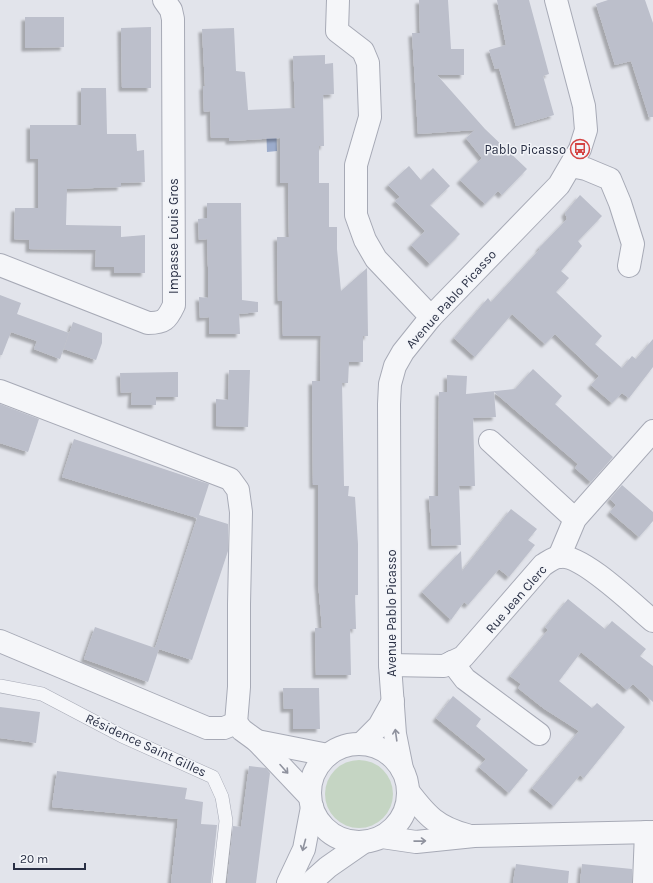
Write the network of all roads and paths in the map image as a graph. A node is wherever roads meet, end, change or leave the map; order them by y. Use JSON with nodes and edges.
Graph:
{"nodes":[{"id":1,"x":164,"y":0,"type":"edge"},
{"id":2,"x":338,"y":0,"type":"edge"},
{"id":3,"x":556,"y":0,"type":"edge"},
{"id":4,"x":572,"y":166,"type":"junction"},
{"id":5,"x":0,"y":265,"type":"edge"},
{"id":6,"x":629,"y":266,"type":"dead end"},
{"id":7,"x":432,"y":317,"type":"junction"},
{"id":8,"x":0,"y":391,"type":"edge"},
{"id":9,"x":653,"y":431,"type":"edge"},
{"id":10,"x":490,"y":441,"type":"dead end"},
{"id":11,"x":575,"y":519,"type":"junction"},
{"id":12,"x":559,"y":557,"type":"junction"},
{"id":13,"x":653,"y":621,"type":"edge"},
{"id":14,"x":0,"y":641,"type":"edge"},
{"id":15,"x":452,"y":662,"type":"junction"},
{"id":16,"x":390,"y":665,"type":"junction"},
{"id":17,"x":0,"y":686,"type":"edge"},
{"id":18,"x":393,"y":701,"type":"junction"},
{"id":19,"x":236,"y":723,"type":"junction"},
{"id":20,"x":539,"y":734,"type":"dead end"},
{"id":21,"x":258,"y":741,"type":"junction"},
{"id":22,"x":361,"y":744,"type":"junction"},
{"id":23,"x":328,"y":755,"type":"junction"},
{"id":24,"x":402,"y":769,"type":"junction"},
{"id":25,"x":408,"y":792,"type":"junction"},
{"id":26,"x":311,"y":802,"type":"junction"},
{"id":27,"x":649,"y":832,"type":"edge"},
{"id":28,"x":474,"y":836,"type":"junction"},
{"id":29,"x":373,"y":839,"type":"junction"},
{"id":30,"x":219,"y":883,"type":"edge"},
{"id":31,"x":288,"y":883,"type":"edge"},
{"id":32,"x":310,"y":883,"type":"edge"},
{"id":33,"x":644,"y":883,"type":"edge"}],
"edges":[{"from":1,"to":5,"type":"street","name":"Impasse Louis Gros"},
{"from":2,"to":7,"type":"street"},
{"from":3,"to":4,"type":"street","name":"Avenue Pablo Picasso"},
{"from":4,"to":6,"type":"street"},
{"from":4,"to":7,"type":"street","name":"Avenue Pablo Picasso"},
{"from":7,"to":16,"type":"street","name":"Avenue Pablo Picasso"},
{"from":8,"to":19,"type":"street"},
{"from":9,"to":11,"type":"street"},
{"from":10,"to":11,"type":"street"},
{"from":11,"to":12,"type":"street"},
{"from":12,"to":13,"type":"street","name":"Rue Jean Clerc"},
{"from":12,"to":15,"type":"street","name":"Rue Jean Clerc"},
{"from":14,"to":19,"type":"street"},
{"from":15,"to":16,"type":"street","name":"Rue Jean Clerc"},
{"from":15,"to":20,"type":"street"},
{"from":16,"to":18,"type":"street","name":"Avenue Pablo Picasso"},
{"from":17,"to":30,"type":"lane","name":"Résidence Saint Gilles"},
{"from":18,"to":22,"type":"street"},
{"from":24,"to":18,"type":"street","name":"Avenue Pablo Picasso","one_way":true},
{"from":19,"to":21,"type":"street"},
{"from":21,"to":23,"type":"street"},
{"from":21,"to":26,"type":"street","one_way":true},
{"from":22,"to":23,"type":"street"},
{"from":22,"to":24,"type":"street"},
{"from":23,"to":26,"type":"street"},
{"from":24,"to":25,"type":"street"},
{"from":25,"to":28,"type":"street"},
{"from":25,"to":29,"type":"street"},
{"from":26,"to":29,"type":"street"},
{"from":26,"to":31,"type":"street","one_way":true},
{"from":27,"to":28,"type":"street"},
{"from":27,"to":33,"type":"street"},
{"from":29,"to":28,"type":"street","one_way":true},
{"from":29,"to":32,"type":"street"}]}
